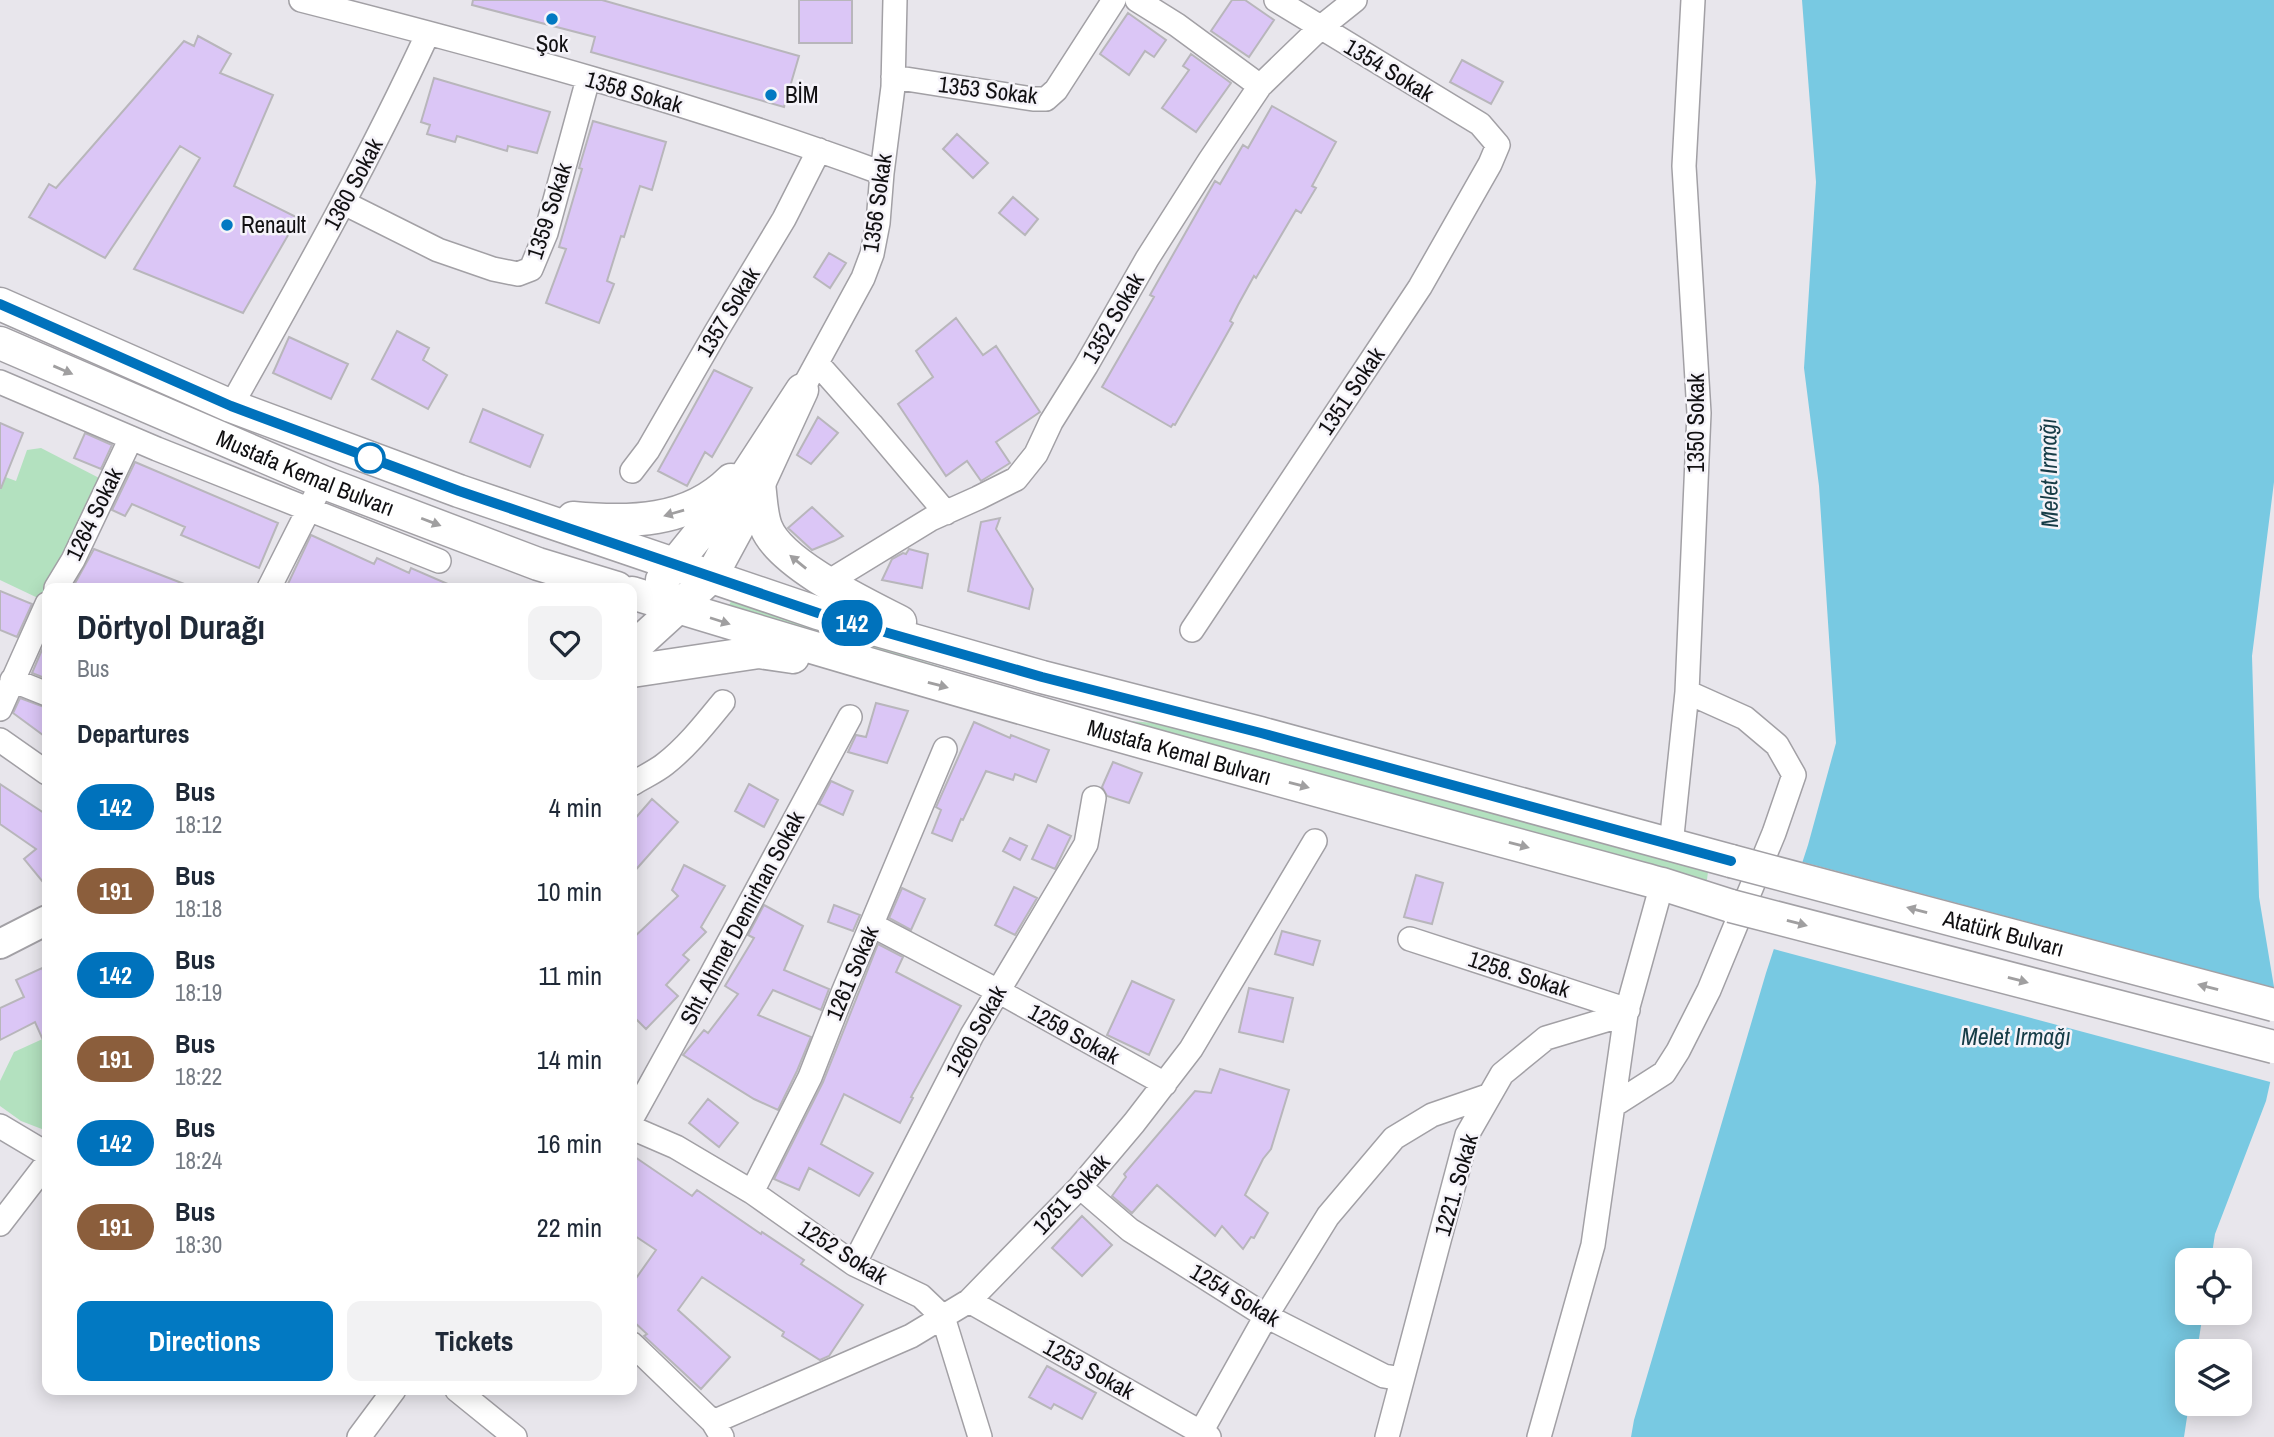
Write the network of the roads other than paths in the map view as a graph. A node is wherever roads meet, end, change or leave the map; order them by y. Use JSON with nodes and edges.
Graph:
{"nodes":[{"id":1,"x":301,"y":0,"type":"edge"},
{"id":2,"x":895,"y":0,"type":"edge"},
{"id":3,"x":1114,"y":0,"type":"edge"},
{"id":4,"x":1137,"y":0,"type":"edge"},
{"id":5,"x":1276,"y":0,"type":"edge"},
{"id":6,"x":1355,"y":0,"type":"edge"},
{"id":7,"x":1693,"y":0,"type":"edge"},
{"id":8,"x":374,"y":9,"type":"edge"},
{"id":9,"x":1320,"y":28,"type":"junction"},
{"id":10,"x":428,"y":33,"type":"junction"},
{"id":11,"x":893,"y":77,"type":"junction"},
{"id":12,"x":588,"y":79,"type":"junction"},
{"id":13,"x":1261,"y":86,"type":"junction"},
{"id":14,"x":1498,"y":145,"type":"joint"},
{"id":15,"x":820,"y":150,"type":"junction"},
{"id":16,"x":882,"y":173,"type":"junction"},
{"id":17,"x":344,"y":203,"type":"junction"},
{"id":18,"x":0,"y":304,"type":"edge"},
{"id":19,"x":0,"y":343,"type":"edge"},
{"id":20,"x":810,"y":377,"type":"junction"},
{"id":21,"x":0,"y":382,"type":"edge"},
{"id":22,"x":231,"y":406,"type":"junction"},
{"id":23,"x":131,"y":438,"type":"junction"},
{"id":24,"x":766,"y":444,"type":"junction"},
{"id":25,"x":632,"y":471,"type":"dead end"},
{"id":26,"x":759,"y":484,"type":"junction"},
{"id":27,"x":315,"y":496,"type":"junction"},
{"id":28,"x":946,"y":513,"type":"junction"},
{"id":29,"x":528,"y":514,"type":"junction"},
{"id":30,"x":439,"y":561,"type":"dead end"},
{"id":31,"x":676,"y":565,"type":"junction"},
{"id":32,"x":546,"y":576,"type":"edge"},
{"id":33,"x":711,"y":577,"type":"junction"},
{"id":34,"x":828,"y":582,"type":"junction"},
{"id":35,"x":60,"y":583,"type":"edge"},
{"id":36,"x":272,"y":583,"type":"edge"},
{"id":37,"x":587,"y":583,"type":"edge"},
{"id":38,"x":637,"y":600,"type":"edge"},
{"id":39,"x":677,"y":607,"type":"junction"},
{"id":40,"x":42,"y":615,"type":"edge"},
{"id":41,"x":1192,"y":630,"type":"dead end"},
{"id":42,"x":637,"y":644,"type":"edge"},
{"id":43,"x":964,"y":654,"type":"junction"},
{"id":44,"x":637,"y":670,"type":"edge"},
{"id":45,"x":903,"y":675,"type":"junction"},
{"id":46,"x":12,"y":680,"type":"junction"},
{"id":47,"x":42,"y":692,"type":"edge"},
{"id":48,"x":1687,"y":692,"type":"junction"},
{"id":49,"x":723,"y":702,"type":"dead end"},
{"id":50,"x":0,"y":709,"type":"edge"},
{"id":51,"x":850,"y":717,"type":"dead end"},
{"id":52,"x":0,"y":740,"type":"edge"},
{"id":53,"x":945,"y":749,"type":"dead end"},
{"id":54,"x":42,"y":769,"type":"edge"},
{"id":55,"x":637,"y":781,"type":"edge"},
{"id":56,"x":1094,"y":798,"type":"dead end"},
{"id":57,"x":1315,"y":841,"type":"dead end"},
{"id":58,"x":1671,"y":845,"type":"junction"},
{"id":59,"x":1731,"y":861,"type":"joint"},
{"id":60,"x":1662,"y":884,"type":"junction"},
{"id":61,"x":1731,"y":906,"type":"joint"},
{"id":62,"x":42,"y":923,"type":"edge"},
{"id":63,"x":873,"y":925,"type":"junction"},
{"id":64,"x":1410,"y":939,"type":"dead end"},
{"id":65,"x":0,"y":944,"type":"edge"},
{"id":66,"x":998,"y":991,"type":"junction"},
{"id":67,"x":2274,"y":1005,"type":"edge"},
{"id":68,"x":1627,"y":1012,"type":"junction"},
{"id":69,"x":2274,"y":1046,"type":"edge"},
{"id":70,"x":1165,"y":1084,"type":"junction"},
{"id":71,"x":1490,"y":1095,"type":"junction"},
{"id":72,"x":1614,"y":1105,"type":"junction"},
{"id":73,"x":637,"y":1109,"type":"edge"},
{"id":74,"x":0,"y":1126,"type":"edge"},
{"id":75,"x":637,"y":1130,"type":"edge"},
{"id":76,"x":42,"y":1151,"type":"edge"},
{"id":77,"x":42,"y":1169,"type":"edge"},
{"id":78,"x":1080,"y":1187,"type":"junction"},
{"id":79,"x":752,"y":1192,"type":"junction"},
{"id":80,"x":0,"y":1224,"type":"edge"},
{"id":81,"x":854,"y":1264,"type":"junction"},
{"id":82,"x":970,"y":1301,"type":"junction"},
{"id":83,"x":1266,"y":1316,"type":"junction"},
{"id":84,"x":943,"y":1317,"type":"junction"},
{"id":85,"x":637,"y":1349,"type":"edge"},
{"id":86,"x":1402,"y":1379,"type":"junction"},
{"id":87,"x":390,"y":1395,"type":"edge"},
{"id":88,"x":463,"y":1395,"type":"edge"},
{"id":89,"x":718,"y":1429,"type":"edge"},
{"id":90,"x":1205,"y":1435,"type":"edge"},
{"id":91,"x":359,"y":1437,"type":"edge"},
{"id":92,"x":515,"y":1437,"type":"edge"},
{"id":93,"x":980,"y":1437,"type":"edge"},
{"id":94,"x":1387,"y":1437,"type":"edge"},
{"id":95,"x":1539,"y":1437,"type":"edge"}],
"edges":[{"from":1,"to":8,"type":"street","name":"1358 Sokak"},
{"from":2,"to":11,"type":"street","name":"1356 Sokak"},
{"from":3,"to":11,"type":"street","name":"1353 Sokak"},
{"from":4,"to":13,"type":"street"},
{"from":5,"to":9,"type":"street","name":"1354 Sokak"},
{"from":6,"to":9,"type":"street","name":"1352 Sokak"},
{"from":7,"to":48,"type":"street","name":"1350 Sokak"},
{"from":8,"to":10,"type":"street","name":"1358 Sokak"},
{"from":9,"to":13,"type":"street","name":"1352 Sokak"},
{"from":9,"to":14,"type":"street","name":"1354 Sokak"},
{"from":10,"to":12,"type":"street","name":"1358 Sokak"},
{"from":10,"to":17,"type":"street","name":"1360 Sokak"},
{"from":11,"to":16,"type":"street","name":"1356 Sokak"},
{"from":12,"to":15,"type":"street","name":"1358 Sokak"},
{"from":12,"to":17,"type":"street","name":"1359 Sokak"},
{"from":13,"to":28,"type":"street","name":"1352 Sokak"},
{"from":14,"to":41,"type":"street","name":"1351 Sokak"},
{"from":15,"to":16,"type":"street","name":"1358 Sokak"},
{"from":15,"to":25,"type":"street","name":"1357 Sokak"},
{"from":16,"to":20,"type":"street","name":"1356 Sokak"},
{"from":17,"to":22,"type":"street","name":"1360 Sokak"},
{"from":18,"to":22,"type":"highway","name":"Mustafa Kemal Bulvarı"},
{"from":19,"to":27,"type":"highway","name":"Mustafa Kemal Bulvarı","one_way":true},
{"from":20,"to":24,"type":"highway"},
{"from":20,"to":26,"type":"highway"},
{"from":20,"to":28,"type":"street"},
{"from":21,"to":23,"type":"street"},
{"from":22,"to":29,"type":"highway","name":"Mustafa Kemal Bulvarı"},
{"from":23,"to":27,"type":"street"},
{"from":23,"to":35,"type":"street","name":"1264 Sokak"},
{"from":24,"to":29,"type":"highway","one_way":true},
{"from":24,"to":31,"type":"highway"},
{"from":26,"to":33,"type":"highway"},
{"from":34,"to":26,"type":"highway","one_way":true},
{"from":27,"to":30,"type":"street"},
{"from":27,"to":32,"type":"highway","name":"Mustafa Kemal Bulvarı","one_way":true},
{"from":27,"to":36,"type":"street"},
{"from":28,"to":34,"type":"street","name":"1352 Sokak"},
{"from":29,"to":31,"type":"highway","name":"Mustafa Kemal Bulvarı"},
{"from":31,"to":33,"type":"highway","name":"Mustafa Kemal Bulvarı"},
{"from":31,"to":38,"type":"highway"},
{"from":32,"to":37,"type":"highway","name":"Mustafa Kemal Bulvarı"},
{"from":33,"to":39,"type":"highway"},
{"from":33,"to":43,"type":"highway","name":"Mustafa Kemal Bulvarı"},
{"from":34,"to":43,"type":"highway"},
{"from":38,"to":39,"type":"highway","name":"Mustafa Kemal Bulvarı"},
{"from":39,"to":42,"type":"highway"},
{"from":39,"to":45,"type":"highway","name":"Mustafa Kemal Bulvarı","one_way":true},
{"from":40,"to":46,"type":"street"},
{"from":43,"to":58,"type":"highway","name":"Mustafa Kemal Bulvarı"},
{"from":44,"to":45,"type":"highway"},
{"from":45,"to":60,"type":"highway","name":"Mustafa Kemal Bulvarı","one_way":true},
{"from":46,"to":47,"type":"street"},
{"from":46,"to":50,"type":"street"},
{"from":48,"to":58,"type":"street","name":"1350 Sokak"},
{"from":48,"to":72,"type":"street"},
{"from":49,"to":55,"type":"street"},
{"from":51,"to":73,"type":"street","name":"Sht. Ahmet Demirhan Sokak"},
{"from":52,"to":54,"type":"street"},
{"from":53,"to":63,"type":"street","name":"1261 Sokak"},
{"from":56,"to":66,"type":"street","name":"1260 Sokak"},
{"from":57,"to":70,"type":"street","name":"1251 Sokak"},
{"from":58,"to":59,"type":"highway","name":"Mustafa Kemal Bulvarı"},
{"from":67,"to":59,"type":"highway","name":"Atatürk Bulvarı","one_way":true,"bridge":true},
{"from":60,"to":61,"type":"highway","name":"Mustafa Kemal Bulvarı"},
{"from":60,"to":68,"type":"street"},
{"from":61,"to":69,"type":"highway","name":"Atatürk Bulvarı","one_way":true,"bridge":true},
{"from":62,"to":65,"type":"main road"},
{"from":63,"to":66,"type":"street","name":"1259 Sokak"},
{"from":63,"to":79,"type":"street","name":"1261 Sokak"},
{"from":64,"to":68,"type":"street","name":"1258. Sokak"},
{"from":66,"to":70,"type":"street","name":"1259 Sokak"},
{"from":66,"to":81,"type":"street","name":"1260 Sokak"},
{"from":68,"to":71,"type":"street","name":"1221. Sokak"},
{"from":68,"to":72,"type":"street"},
{"from":70,"to":78,"type":"street","name":"1251 Sokak"},
{"from":71,"to":83,"type":"street"},
{"from":71,"to":86,"type":"street","name":"1221. Sokak"},
{"from":72,"to":95,"type":"street"},
{"from":74,"to":76,"type":"street"},
{"from":75,"to":79,"type":"street","name":"1252 Sokak"},
{"from":77,"to":80,"type":"street"},
{"from":78,"to":82,"type":"street","name":"1251 Sokak"},
{"from":78,"to":83,"type":"street","name":"1254 Sokak"},
{"from":79,"to":81,"type":"street","name":"1252 Sokak"},
{"from":81,"to":84,"type":"street","name":"1252 Sokak"},
{"from":82,"to":84,"type":"street","name":"1251 Sokak"},
{"from":82,"to":90,"type":"street","name":"1253 Sokak"},
{"from":83,"to":86,"type":"street","name":"1254 Sokak"},
{"from":83,"to":90,"type":"street"},
{"from":84,"to":89,"type":"street","name":"1251 Sokak"},
{"from":84,"to":93,"type":"street"},
{"from":85,"to":89,"type":"street"},
{"from":86,"to":94,"type":"street","name":"1221. Sokak"},
{"from":87,"to":91,"type":"street"},
{"from":88,"to":92,"type":"street"}]}
